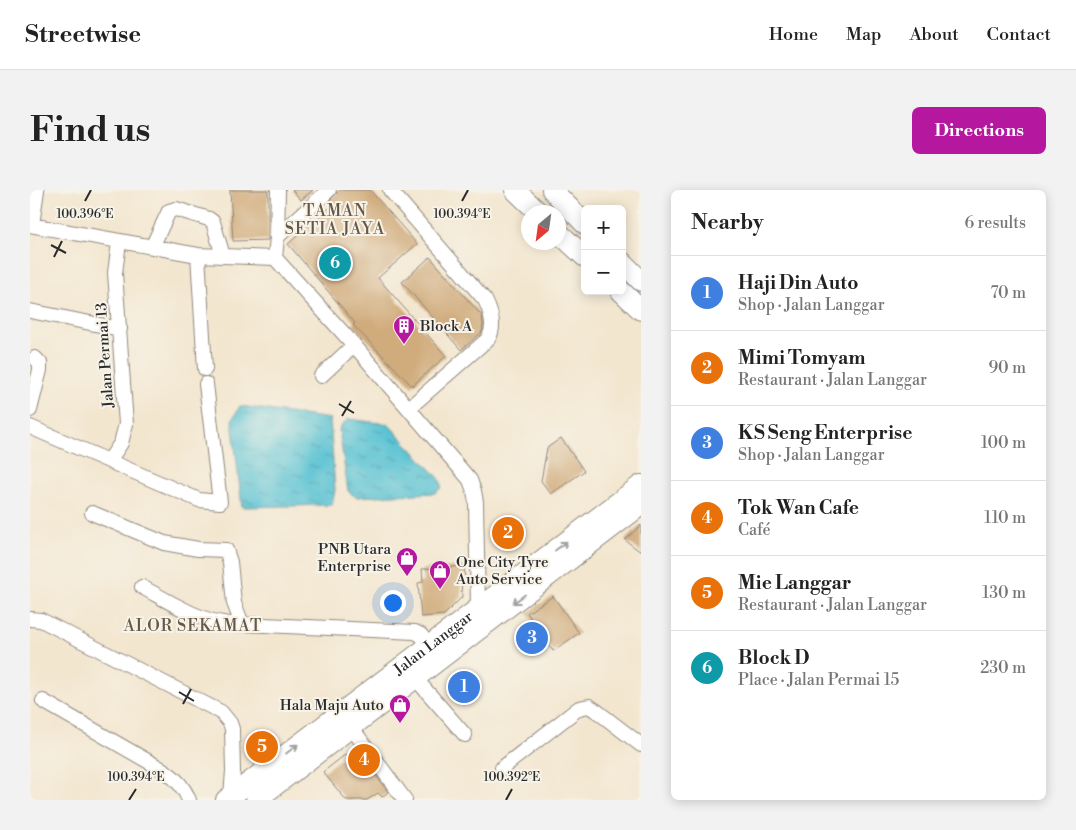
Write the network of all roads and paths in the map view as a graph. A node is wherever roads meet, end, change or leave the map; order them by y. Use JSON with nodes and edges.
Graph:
{"nodes":[{"id":1,"x":37,"y":190,"type":"edge"},
{"id":2,"x":278,"y":190,"type":"edge"},
{"id":3,"x":329,"y":190,"type":"edge"},
{"id":4,"x":390,"y":190,"type":"edge"},
{"id":5,"x":515,"y":190,"type":"edge"},
{"id":6,"x":552,"y":190,"type":"edge"},
{"id":7,"x":531,"y":205,"type":"edge"},
{"id":8,"x":581,"y":220,"type":"edge"},
{"id":9,"x":31,"y":225,"type":"edge"},
{"id":10,"x":277,"y":237,"type":"junction"},
{"id":11,"x":566,"y":239,"type":"edge"},
{"id":12,"x":119,"y":242,"type":"junction"},
{"id":13,"x":152,"y":247,"type":"junction"},
{"id":14,"x":581,"y":253,"type":"edge"},
{"id":15,"x":198,"y":255,"type":"junction"},
{"id":16,"x":223,"y":256,"type":"junction"},
{"id":17,"x":275,"y":258,"type":"junction"},
{"id":18,"x":626,"y":266,"type":"edge"},
{"id":19,"x":641,"y":281,"type":"edge"},
{"id":20,"x":625,"y":295,"type":"edge"},
{"id":21,"x":641,"y":310,"type":"edge"},
{"id":22,"x":30,"y":311,"type":"edge"},
{"id":23,"x":120,"y":329,"type":"junction"},
{"id":24,"x":354,"y":345,"type":"junction"},
{"id":25,"x":35,"y":358,"type":"dead end"},
{"id":26,"x":205,"y":370,"type":"dead end"},
{"id":27,"x":321,"y":376,"type":"dead end"},
{"id":28,"x":206,"y":384,"type":"dead end"},
{"id":29,"x":409,"y":408,"type":"junction"},
{"id":30,"x":30,"y":410,"type":"edge"},
{"id":31,"x":30,"y":427,"type":"edge"},
{"id":32,"x":109,"y":461,"type":"junction"},
{"id":33,"x":641,"y":485,"type":"edge"},
{"id":34,"x":641,"y":505,"type":"edge"},
{"id":35,"x":92,"y":512,"type":"dead end"},
{"id":36,"x":142,"y":587,"type":"dead end"},
{"id":37,"x":478,"y":608,"type":"junction"},
{"id":38,"x":30,"y":618,"type":"edge"},
{"id":39,"x":242,"y":624,"type":"junction"},
{"id":40,"x":429,"y":646,"type":"junction"},
{"id":41,"x":415,"y":678,"type":"junction"},
{"id":42,"x":43,"y":702,"type":"dead end"},
{"id":43,"x":351,"y":727,"type":"junction"},
{"id":44,"x":465,"y":735,"type":"dead end"},
{"id":45,"x":641,"y":745,"type":"edge"},
{"id":46,"x":502,"y":768,"type":"dead end"},
{"id":47,"x":228,"y":798,"type":"edge"},
{"id":48,"x":189,"y":800,"type":"edge"},
{"id":49,"x":256,"y":800,"type":"edge"},
{"id":50,"x":405,"y":800,"type":"edge"}],
"edges":[{"from":1,"to":9,"type":"street"},
{"from":2,"to":10,"type":"street"},
{"from":3,"to":10,"type":"street"},
{"from":4,"to":29,"type":"street"},
{"from":5,"to":7,"type":"highway"},
{"from":6,"to":8,"type":"highway"},
{"from":9,"to":12,"type":"street"},
{"from":10,"to":17,"type":"street"},
{"from":11,"to":14,"type":"highway"},
{"from":12,"to":13,"type":"street"},
{"from":12,"to":23,"type":"street","name":"Jalan Permai 13"},
{"from":13,"to":15,"type":"street"},
{"from":13,"to":16,"type":"street"},
{"from":15,"to":16,"type":"street"},
{"from":15,"to":26,"type":"street"},
{"from":16,"to":17,"type":"street"},
{"from":17,"to":24,"type":"street"},
{"from":18,"to":19,"type":"highway"},
{"from":20,"to":21,"type":"highway"},
{"from":22,"to":23,"type":"street"},
{"from":23,"to":32,"type":"street","name":"Jalan Permai 13"},
{"from":24,"to":27,"type":"street"},
{"from":24,"to":29,"type":"street"},
{"from":25,"to":30,"type":"street"},
{"from":28,"to":32,"type":"street"},
{"from":29,"to":37,"type":"street"},
{"from":31,"to":32,"type":"street"},
{"from":37,"to":33,"type":"highway","name":"Jalan Langgar","one_way":true},
{"from":34,"to":41,"type":"highway","name":"Jalan Langgar","one_way":true},
{"from":35,"to":39,"type":"street"},
{"from":36,"to":39,"type":"street"},
{"from":37,"to":40,"type":"highway","name":"Jalan Langgar"},
{"from":38,"to":47,"type":"street"},
{"from":39,"to":40,"type":"street"},
{"from":47,"to":40,"type":"highway","name":"Jalan Langgar","one_way":true},
{"from":41,"to":43,"type":"highway","name":"Jalan Langgar"},
{"from":41,"to":44,"type":"street"},
{"from":42,"to":48,"type":"street"},
{"from":43,"to":49,"type":"highway","name":"Jalan Langgar"},
{"from":43,"to":50,"type":"street"},
{"from":45,"to":46,"type":"street"}]}
